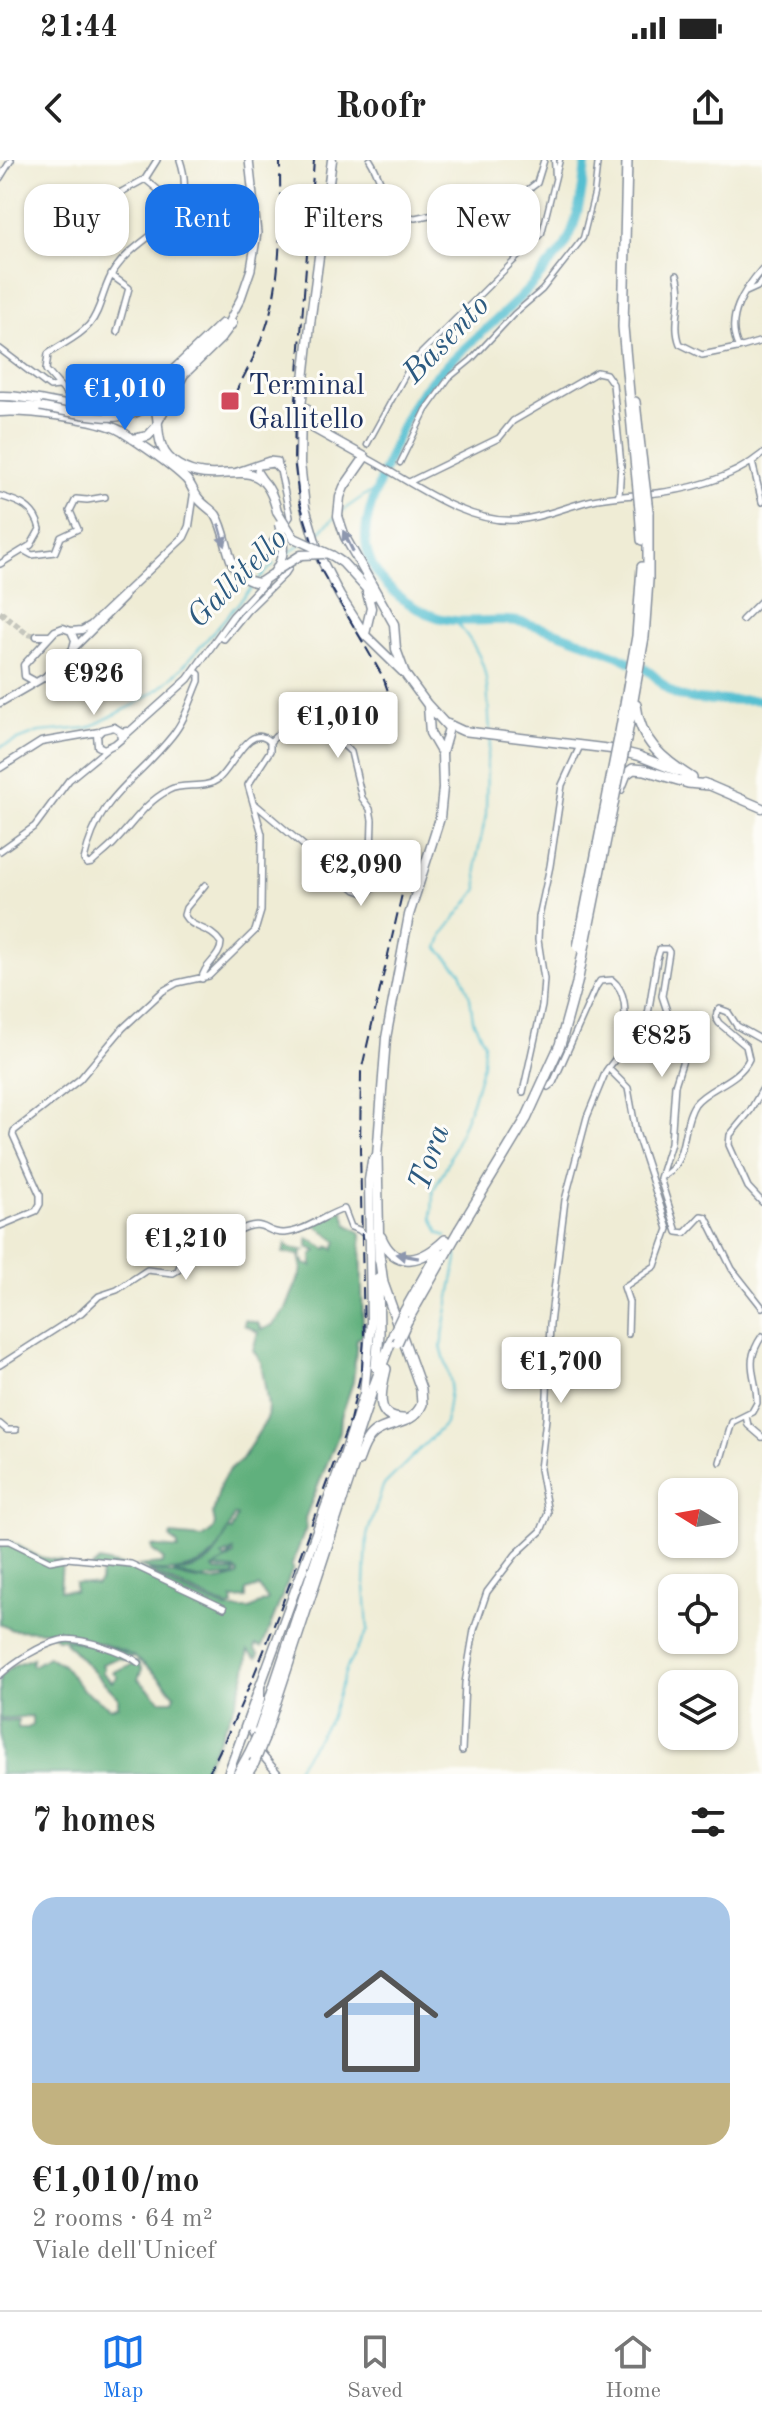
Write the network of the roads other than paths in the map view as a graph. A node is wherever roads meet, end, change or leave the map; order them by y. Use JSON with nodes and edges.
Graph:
{"nodes":[{"id":1,"x":11,"y":160,"type":"edge"},
{"id":2,"x":157,"y":160,"type":"edge"},
{"id":3,"x":180,"y":160,"type":"edge"},
{"id":4,"x":247,"y":160,"type":"edge"},
{"id":5,"x":370,"y":160,"type":"edge"},
{"id":6,"x":544,"y":160,"type":"edge"},
{"id":7,"x":557,"y":160,"type":"edge"},
{"id":8,"x":598,"y":160,"type":"edge"},
{"id":9,"x":629,"y":160,"type":"edge"},
{"id":10,"x":333,"y":161,"type":"edge"},
{"id":11,"x":1,"y":173,"type":"edge"},
{"id":12,"x":145,"y":179,"type":"junction"},
{"id":13,"x":151,"y":184,"type":"edge"},
{"id":14,"x":183,"y":184,"type":"edge"},
{"id":15,"x":129,"y":188,"type":"edge"},
{"id":16,"x":145,"y":241,"type":"edge"},
{"id":17,"x":762,"y":269,"type":"edge"},
{"id":18,"x":111,"y":275,"type":"junction"},
{"id":19,"x":677,"y":275,"type":"dead end"},
{"id":20,"x":762,"y":281,"type":"edge"},
{"id":21,"x":745,"y":292,"type":"junction"},
{"id":22,"x":239,"y":302,"type":"junction"},
{"id":23,"x":117,"y":332,"type":"dead end"},
{"id":24,"x":762,"y":341,"type":"edge"},
{"id":25,"x":742,"y":347,"type":"junction"},
{"id":26,"x":0,"y":349,"type":"edge"},
{"id":27,"x":60,"y":386,"type":"junction"},
{"id":28,"x":304,"y":388,"type":"junction"},
{"id":29,"x":66,"y":393,"type":"junction"},
{"id":30,"x":0,"y":396,"type":"edge"},
{"id":31,"x":135,"y":396,"type":"junction"},
{"id":32,"x":122,"y":402,"type":"junction"},
{"id":33,"x":58,"y":403,"type":"junction"},
{"id":34,"x":0,"y":405,"type":"edge"},
{"id":35,"x":82,"y":406,"type":"junction"},
{"id":36,"x":0,"y":412,"type":"edge"},
{"id":37,"x":157,"y":425,"type":"junction"},
{"id":38,"x":310,"y":425,"type":"junction"},
{"id":39,"x":120,"y":431,"type":"junction"},
{"id":40,"x":300,"y":436,"type":"junction"},
{"id":41,"x":133,"y":439,"type":"junction"},
{"id":42,"x":367,"y":445,"type":"dead end"},
{"id":43,"x":762,"y":454,"type":"edge"},
{"id":44,"x":365,"y":457,"type":"junction"},
{"id":45,"x":752,"y":462,"type":"junction"},
{"id":46,"x":400,"y":463,"type":"dead end"},
{"id":47,"x":279,"y":471,"type":"junction"},
{"id":48,"x":233,"y":473,"type":"junction"},
{"id":49,"x":263,"y":479,"type":"junction"},
{"id":50,"x":409,"y":482,"type":"junction"},
{"id":51,"x":194,"y":493,"type":"junction"},
{"id":52,"x":0,"y":496,"type":"edge"},
{"id":53,"x":619,"y":496,"type":"junction"},
{"id":54,"x":105,"y":497,"type":"dead end"},
{"id":55,"x":762,"y":502,"type":"edge"},
{"id":56,"x":277,"y":511,"type":"junction"},
{"id":57,"x":23,"y":550,"type":"junction"},
{"id":58,"x":333,"y":556,"type":"junction"},
{"id":59,"x":0,"y":564,"type":"edge"},
{"id":60,"x":274,"y":573,"type":"junction"},
{"id":61,"x":266,"y":580,"type":"junction"},
{"id":62,"x":364,"y":587,"type":"junction"},
{"id":63,"x":125,"y":593,"type":"junction"},
{"id":64,"x":762,"y":600,"type":"edge"},
{"id":65,"x":382,"y":605,"type":"junction"},
{"id":66,"x":742,"y":620,"type":"dead end"},
{"id":67,"x":71,"y":631,"type":"junction"},
{"id":68,"x":394,"y":635,"type":"junction"},
{"id":69,"x":37,"y":636,"type":"tunnel mouth"},
{"id":70,"x":50,"y":636,"type":"junction"},
{"id":71,"x":218,"y":637,"type":"junction"},
{"id":72,"x":368,"y":638,"type":"junction"},
{"id":73,"x":31,"y":643,"type":"dead end"},
{"id":74,"x":73,"y":648,"type":"junction"},
{"id":75,"x":28,"y":658,"type":"junction"},
{"id":76,"x":195,"y":671,"type":"junction"},
{"id":77,"x":23,"y":672,"type":"junction"},
{"id":78,"x":405,"y":674,"type":"junction"},
{"id":79,"x":36,"y":682,"type":"junction"},
{"id":80,"x":632,"y":689,"type":"junction"},
{"id":81,"x":12,"y":695,"type":"junction"},
{"id":82,"x":0,"y":703,"type":"edge"},
{"id":83,"x":427,"y":704,"type":"junction"},
{"id":84,"x":445,"y":722,"type":"junction"},
{"id":85,"x":431,"y":725,"type":"junction"},
{"id":86,"x":463,"y":731,"type":"junction"},
{"id":87,"x":99,"y":732,"type":"junction"},
{"id":88,"x":120,"y":735,"type":"junction"},
{"id":89,"x":447,"y":737,"type":"junction"},
{"id":90,"x":77,"y":738,"type":"junction"},
{"id":91,"x":434,"y":738,"type":"junction"},
{"id":92,"x":623,"y":739,"type":"junction"},
{"id":93,"x":270,"y":742,"type":"junction"},
{"id":94,"x":98,"y":744,"type":"junction"},
{"id":95,"x":580,"y":746,"type":"junction"},
{"id":96,"x":108,"y":748,"type":"junction"},
{"id":97,"x":442,"y":753,"type":"junction"},
{"id":98,"x":97,"y":757,"type":"junction"},
{"id":99,"x":0,"y":768,"type":"edge"},
{"id":100,"x":692,"y":778,"type":"junction"},
{"id":101,"x":708,"y":785,"type":"junction"},
{"id":102,"x":254,"y":804,"type":"junction"},
{"id":103,"x":762,"y":808,"type":"edge"},
{"id":104,"x":0,"y":851,"type":"edge"},
{"id":105,"x":601,"y":866,"type":"junction"},
{"id":106,"x":205,"y":885,"type":"dead end"},
{"id":107,"x":202,"y":979,"type":"junction"},
{"id":108,"x":762,"y":1040,"type":"edge"},
{"id":109,"x":624,"y":1042,"type":"junction"},
{"id":110,"x":608,"y":1068,"type":"junction"},
{"id":111,"x":548,"y":1087,"type":"dead end"},
{"id":112,"x":532,"y":1088,"type":"dead end"},
{"id":113,"x":762,"y":1090,"type":"edge"},
{"id":114,"x":377,"y":1156,"type":"junction"},
{"id":115,"x":660,"y":1178,"type":"junction"},
{"id":116,"x":762,"y":1202,"type":"edge"},
{"id":117,"x":671,"y":1212,"type":"junction"},
{"id":118,"x":0,"y":1226,"type":"edge"},
{"id":119,"x":379,"y":1228,"type":"junction"},
{"id":120,"x":668,"y":1229,"type":"junction"},
{"id":121,"x":367,"y":1236,"type":"junction"},
{"id":122,"x":445,"y":1240,"type":"junction"},
{"id":123,"x":441,"y":1253,"type":"junction"},
{"id":124,"x":379,"y":1254,"type":"junction"},
{"id":125,"x":762,"y":1307,"type":"edge"},
{"id":126,"x":628,"y":1334,"type":"dead end"},
{"id":127,"x":762,"y":1336,"type":"edge"},
{"id":128,"x":395,"y":1338,"type":"junction"},
{"id":129,"x":0,"y":1365,"type":"edge"},
{"id":130,"x":386,"y":1369,"type":"junction"},
{"id":131,"x":371,"y":1394,"type":"junction"},
{"id":132,"x":746,"y":1416,"type":"junction"},
{"id":133,"x":411,"y":1418,"type":"junction"},
{"id":134,"x":0,"y":1424,"type":"edge"},
{"id":135,"x":16,"y":1430,"type":"dead end"},
{"id":136,"x":762,"y":1437,"type":"edge"},
{"id":137,"x":720,"y":1462,"type":"dead end"},
{"id":138,"x":343,"y":1501,"type":"junction"},
{"id":139,"x":0,"y":1541,"type":"edge"},
{"id":140,"x":224,"y":1608,"type":"dead end"},
{"id":141,"x":139,"y":1663,"type":"dead end"},
{"id":142,"x":0,"y":1675,"type":"edge"},
{"id":143,"x":261,"y":1683,"type":"junction"},
{"id":144,"x":261,"y":1738,"type":"junction"},
{"id":145,"x":462,"y":1751,"type":"dead end"},
{"id":146,"x":251,"y":1758,"type":"junction"},
{"id":147,"x":228,"y":1774,"type":"edge"},
{"id":148,"x":238,"y":1774,"type":"edge"},
{"id":149,"x":247,"y":1774,"type":"edge"},
{"id":150,"x":278,"y":1774,"type":"edge"}],
"edges":[{"from":1,"to":11,"type":"street"},
{"from":2,"to":12,"type":"street"},
{"from":3,"to":14,"type":"street"},
{"from":4,"to":22,"type":"main road"},
{"from":5,"to":6,"type":"street"},
{"from":7,"to":42,"type":"street"},
{"from":8,"to":46,"type":"street"},
{"from":9,"to":80,"type":"highway","bridge":true},
{"from":10,"to":28,"type":"main road"},
{"from":12,"to":13,"type":"street"},
{"from":12,"to":15,"type":"street"},
{"from":16,"to":18,"type":"street"},
{"from":17,"to":21,"type":"street"},
{"from":18,"to":23,"type":"street"},
{"from":18,"to":27,"type":"street"},
{"from":19,"to":25,"type":"street"},
{"from":20,"to":21,"type":"street"},
{"from":21,"to":25,"type":"street"},
{"from":22,"to":31,"type":"main road"},
{"from":22,"to":34,"type":"main road","bridge":true},
{"from":22,"to":37,"type":"main road"},
{"from":24,"to":25,"type":"street"},
{"from":26,"to":27,"type":"street"},
{"from":27,"to":29,"type":"street"},
{"from":28,"to":38,"type":"main road"},
{"from":28,"to":40,"type":"main road"},
{"from":29,"to":33,"type":"street"},
{"from":29,"to":35,"type":"street"},
{"from":30,"to":33,"type":"main road"},
{"from":31,"to":32,"type":"main road"},
{"from":31,"to":37,"type":"main road"},
{"from":32,"to":35,"type":"main road"},
{"from":32,"to":39,"type":"main road"},
{"from":33,"to":35,"type":"main road"},
{"from":36,"to":39,"type":"main road"},
{"from":37,"to":41,"type":"main road"},
{"from":37,"to":48,"type":"main road"},
{"from":38,"to":40,"type":"main road"},
{"from":38,"to":44,"type":"main road"},
{"from":39,"to":41,"type":"main road"},
{"from":40,"to":72,"type":"main road"},
{"from":41,"to":51,"type":"main road"},
{"from":43,"to":45,"type":"street"},
{"from":44,"to":50,"type":"street"},
{"from":65,"to":44,"type":"main road","one_way":true},
{"from":45,"to":53,"type":"street"},
{"from":45,"to":55,"type":"street"},
{"from":47,"to":48,"type":"street"},
{"from":47,"to":49,"type":"street"},
{"from":47,"to":71,"type":"street","bridge":true},
{"from":48,"to":49,"type":"main road"},
{"from":49,"to":56,"type":"main road"},
{"from":50,"to":53,"type":"street"},
{"from":50,"to":53,"type":"street"},
{"from":51,"to":61,"type":"main road","one_way":true},
{"from":51,"to":63,"type":"street"},
{"from":52,"to":57,"type":"street"},
{"from":54,"to":57,"type":"street"},
{"from":56,"to":58,"type":"main road","bridge":true},
{"from":56,"to":60,"type":"main road","bridge":true},
{"from":57,"to":59,"type":"street"},
{"from":58,"to":60,"type":"main road","bridge":true},
{"from":58,"to":62,"type":"main road"},
{"from":60,"to":61,"type":"main road","bridge":true},
{"from":61,"to":71,"type":"street"},
{"from":62,"to":65,"type":"main road"},
{"from":62,"to":72,"type":"main road"},
{"from":63,"to":67,"type":"street"},
{"from":63,"to":74,"type":"street"},
{"from":64,"to":66,"type":"street"},
{"from":65,"to":68,"type":"main road"},
{"from":67,"to":70,"type":"street"},
{"from":67,"to":74,"type":"street"},
{"from":68,"to":72,"type":"main road"},
{"from":68,"to":78,"type":"main road"},
{"from":69,"to":70,"type":"street"},
{"from":70,"to":75,"type":"street"},
{"from":71,"to":76,"type":"street"},
{"from":72,"to":78,"type":"main road"},
{"from":73,"to":75,"type":"street"},
{"from":74,"to":79,"type":"street"},
{"from":75,"to":77,"type":"street"},
{"from":76,"to":88,"type":"street"},
{"from":76,"to":93,"type":"street"},
{"from":77,"to":79,"type":"street"},
{"from":77,"to":81,"type":"street"},
{"from":78,"to":83,"type":"main road"},
{"from":79,"to":81,"type":"street"},
{"from":80,"to":92,"type":"highway"},
{"from":80,"to":100,"type":"highway"},
{"from":81,"to":82,"type":"street"},
{"from":83,"to":84,"type":"main road"},
{"from":83,"to":85,"type":"main road"},
{"from":84,"to":85,"type":"main road"},
{"from":84,"to":86,"type":"main road"},
{"from":84,"to":89,"type":"main road"},
{"from":85,"to":91,"type":"main road"},
{"from":86,"to":89,"type":"main road"},
{"from":86,"to":95,"type":"main road"},
{"from":87,"to":88,"type":"street"},
{"from":87,"to":90,"type":"street"},
{"from":87,"to":94,"type":"street"},
{"from":88,"to":96,"type":"street"},
{"from":89,"to":91,"type":"main road"},
{"from":89,"to":97,"type":"main road"},
{"from":90,"to":94,"type":"street"},
{"from":90,"to":99,"type":"street"},
{"from":91,"to":97,"type":"main road"},
{"from":92,"to":105,"type":"highway","bridge":true},
{"from":92,"to":122,"type":"highway","bridge":true},
{"from":93,"to":102,"type":"street"},
{"from":93,"to":102,"type":"street"},
{"from":94,"to":96,"type":"street"},
{"from":94,"to":98,"type":"street"},
{"from":95,"to":100,"type":"main road"},
{"from":95,"to":112,"type":"street"},
{"from":96,"to":98,"type":"street"},
{"from":97,"to":114,"type":"main road"},
{"from":98,"to":104,"type":"street"},
{"from":100,"to":101,"type":"main road"},
{"from":101,"to":103,"type":"main road"},
{"from":101,"to":105,"type":"highway"},
{"from":102,"to":107,"type":"street"},
{"from":105,"to":123,"type":"highway","bridge":true},
{"from":106,"to":107,"type":"street"},
{"from":107,"to":118,"type":"street"},
{"from":108,"to":115,"type":"street"},
{"from":109,"to":110,"type":"street"},
{"from":109,"to":111,"type":"street"},
{"from":109,"to":115,"type":"street"},
{"from":110,"to":120,"type":"street"},
{"from":110,"to":145,"type":"street"},
{"from":113,"to":116,"type":"street"},
{"from":114,"to":119,"type":"highway"},
{"from":114,"to":121,"type":"main road"},
{"from":115,"to":117,"type":"street"},
{"from":117,"to":120,"type":"street"},
{"from":117,"to":125,"type":"street"},
{"from":122,"to":119,"type":"highway","one_way":true},
{"from":119,"to":124,"type":"highway"},
{"from":120,"to":126,"type":"street"},
{"from":121,"to":129,"type":"street"},
{"from":121,"to":143,"type":"main road"},
{"from":122,"to":123,"type":"highway"},
{"from":123,"to":128,"type":"highway","bridge":true},
{"from":124,"to":131,"type":"highway"},
{"from":124,"to":133,"type":"highway"},
{"from":127,"to":132,"type":"street"},
{"from":128,"to":130,"type":"highway"},
{"from":128,"to":131,"type":"highway"},
{"from":130,"to":133,"type":"highway"},
{"from":130,"to":138,"type":"highway"},
{"from":131,"to":144,"type":"highway"},
{"from":132,"to":136,"type":"street"},
{"from":132,"to":137,"type":"street"},
{"from":133,"to":138,"type":"highway"},
{"from":134,"to":135,"type":"street"},
{"from":138,"to":144,"type":"highway"},
{"from":139,"to":140,"type":"street"},
{"from":141,"to":142,"type":"street"},
{"from":143,"to":147,"type":"main road"},
{"from":143,"to":150,"type":"street"},
{"from":144,"to":146,"type":"highway","bridge":true},
{"from":146,"to":148,"type":"highway"},
{"from":146,"to":149,"type":"highway"}]}
